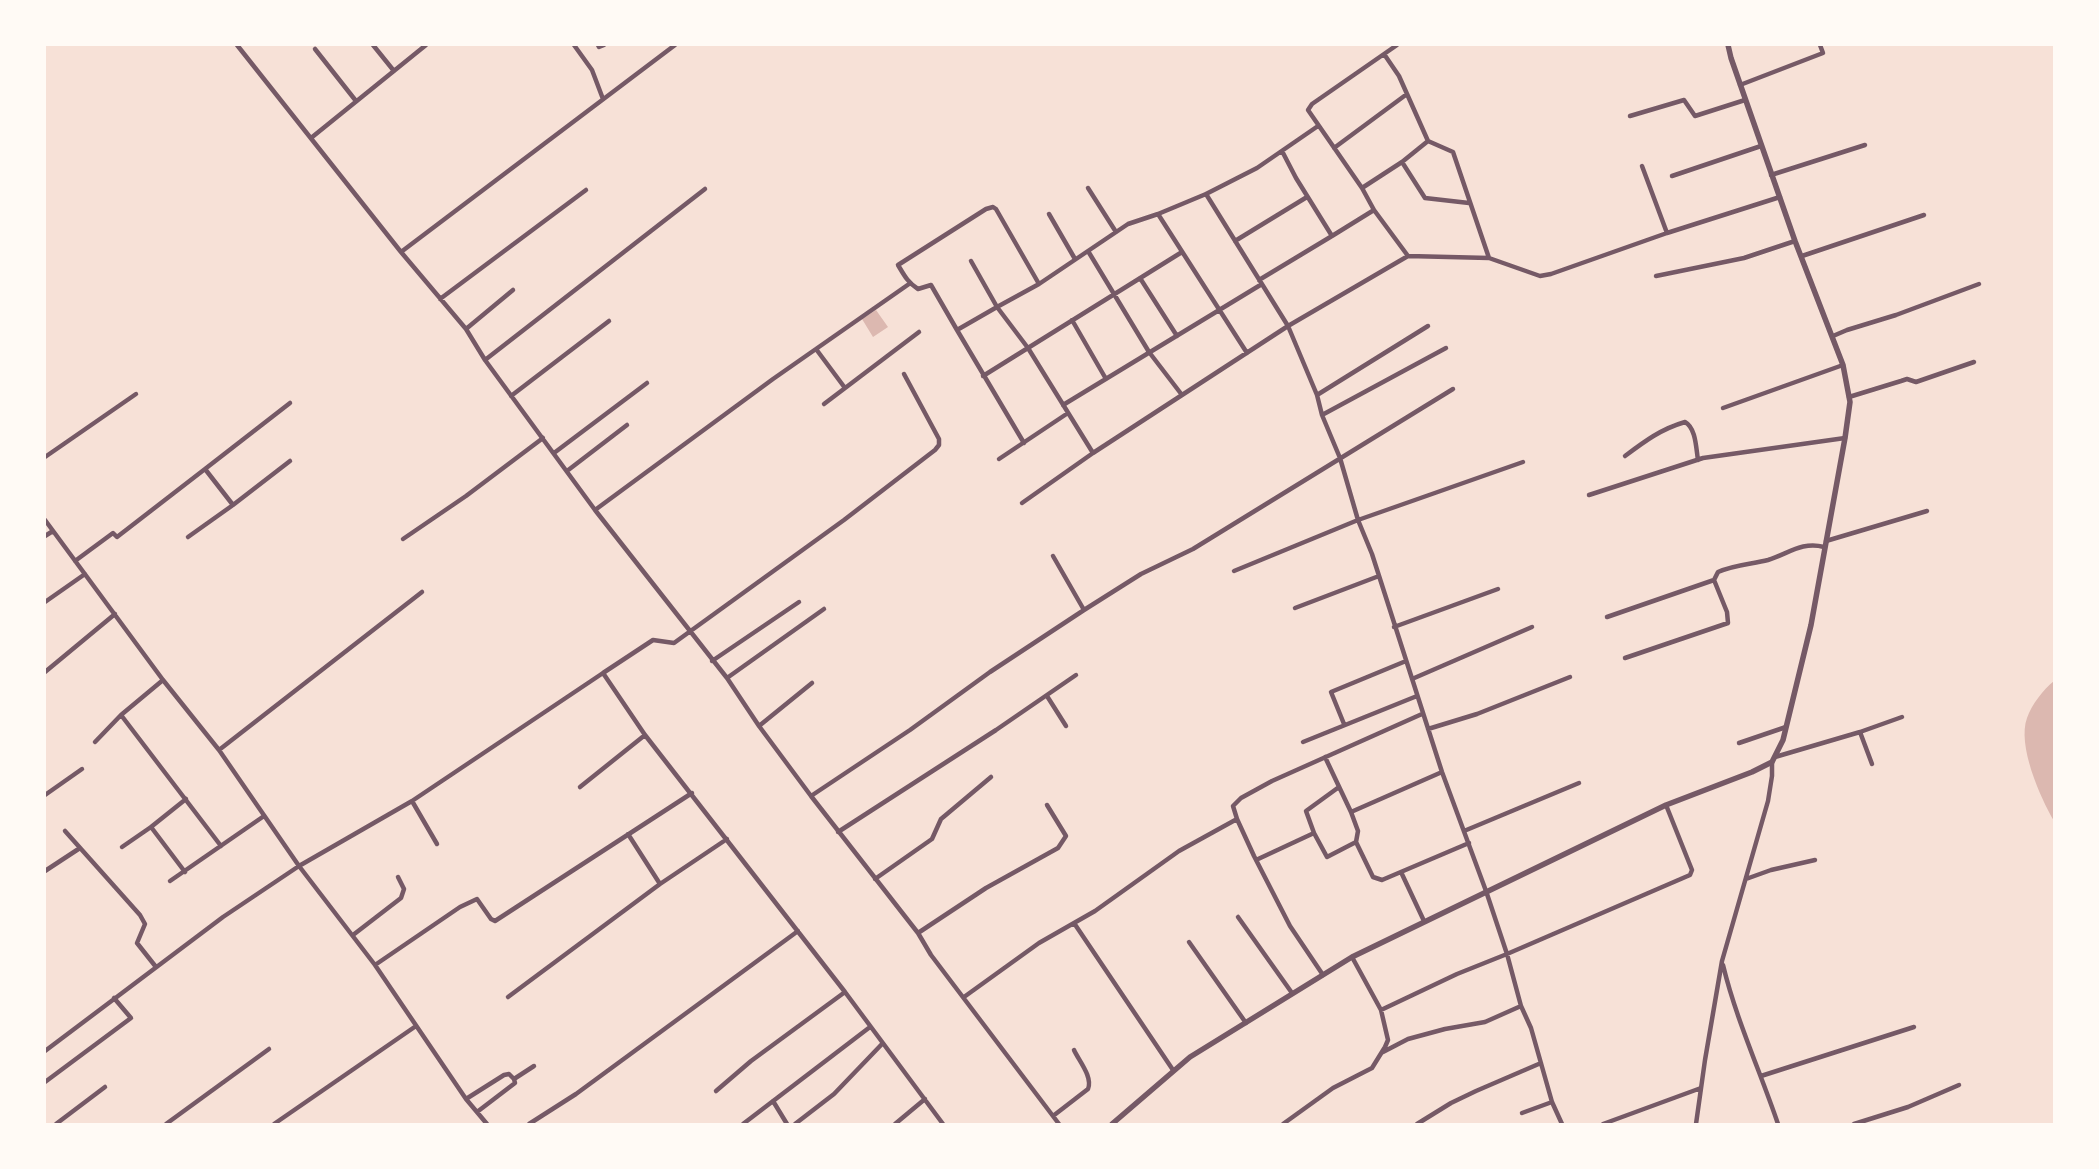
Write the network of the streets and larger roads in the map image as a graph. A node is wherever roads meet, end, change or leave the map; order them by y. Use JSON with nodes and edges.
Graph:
{"nodes":[{"id":1,"x":237,"y":45,"type":"edge"},
{"id":2,"x":373,"y":45,"type":"edge"},
{"id":3,"x":426,"y":45,"type":"edge"},
{"id":4,"x":574,"y":45,"type":"edge"},
{"id":5,"x":598,"y":45,"type":"edge"},
{"id":6,"x":604,"y":45,"type":"edge"},
{"id":7,"x":675,"y":45,"type":"edge"},
{"id":8,"x":1397,"y":45,"type":"edge"},
{"id":9,"x":1728,"y":45,"type":"edge"},
{"id":10,"x":1820,"y":45,"type":"edge"},
{"id":11,"x":315,"y":49,"type":"dead end"},
{"id":12,"x":1384,"y":54,"type":"junction"},
{"id":13,"x":394,"y":71,"type":"junction"},
{"id":14,"x":1740,"y":85,"type":"junction"},
{"id":15,"x":1407,"y":94,"type":"junction"},
{"id":16,"x":603,"y":99,"type":"junction"},
{"id":17,"x":1745,"y":100,"type":"junction"},
{"id":18,"x":356,"y":101,"type":"junction"},
{"id":19,"x":1630,"y":116,"type":"dead end"},
{"id":20,"x":1318,"y":126,"type":"junction"},
{"id":21,"x":311,"y":138,"type":"junction"},
{"id":22,"x":1428,"y":141,"type":"junction"},
{"id":23,"x":1865,"y":145,"type":"dead end"},
{"id":24,"x":1761,"y":146,"type":"junction"},
{"id":25,"x":1334,"y":148,"type":"junction"},
{"id":26,"x":1282,"y":151,"type":"junction"},
{"id":27,"x":1402,"y":162,"type":"junction"},
{"id":28,"x":1642,"y":166,"type":"dead end"},
{"id":29,"x":1672,"y":176,"type":"dead end"},
{"id":30,"x":1771,"y":176,"type":"junction"},
{"id":31,"x":1088,"y":188,"type":"dead end"},
{"id":32,"x":1362,"y":188,"type":"junction"},
{"id":33,"x":705,"y":189,"type":"dead end"},
{"id":34,"x":586,"y":190,"type":"dead end"},
{"id":35,"x":1206,"y":194,"type":"junction"},
{"id":36,"x":1307,"y":197,"type":"junction"},
{"id":37,"x":1780,"y":197,"type":"junction"},
{"id":38,"x":1469,"y":203,"type":"junction"},
{"id":39,"x":1374,"y":210,"type":"junction"},
{"id":40,"x":1049,"y":214,"type":"dead end"},
{"id":41,"x":1158,"y":214,"type":"junction"},
{"id":42,"x":1924,"y":215,"type":"dead end"},
{"id":43,"x":1116,"y":232,"type":"junction"},
{"id":44,"x":1667,"y":233,"type":"junction"},
{"id":45,"x":1332,"y":236,"type":"junction"},
{"id":46,"x":1235,"y":241,"type":"junction"},
{"id":47,"x":1795,"y":241,"type":"junction"},
{"id":48,"x":1088,"y":250,"type":"junction"},
{"id":49,"x":401,"y":252,"type":"junction"},
{"id":50,"x":1182,"y":252,"type":"junction"},
{"id":51,"x":1408,"y":256,"type":"junction"},
{"id":52,"x":1802,"y":256,"type":"junction"},
{"id":53,"x":1489,"y":258,"type":"junction"},
{"id":54,"x":1076,"y":259,"type":"junction"},
{"id":55,"x":971,"y":261,"type":"dead end"},
{"id":56,"x":1656,"y":276,"type":"dead end"},
{"id":57,"x":1140,"y":278,"type":"junction"},
{"id":58,"x":1260,"y":282,"type":"junction"},
{"id":59,"x":909,"y":284,"type":"junction"},
{"id":60,"x":1039,"y":284,"type":"junction"},
{"id":61,"x":1978,"y":284,"type":"dead end"},
{"id":62,"x":513,"y":290,"type":"dead end"},
{"id":63,"x":1114,"y":294,"type":"junction"},
{"id":64,"x":440,"y":298,"type":"junction"},
{"id":65,"x":997,"y":307,"type":"junction"},
{"id":66,"x":1219,"y":312,"type":"junction"},
{"id":67,"x":609,"y":320,"type":"dead end"},
{"id":68,"x":1072,"y":320,"type":"junction"},
{"id":69,"x":1288,"y":326,"type":"junction"},
{"id":70,"x":1428,"y":326,"type":"dead end"},
{"id":71,"x":466,"y":329,"type":"junction"},
{"id":72,"x":958,"y":330,"type":"junction"},
{"id":73,"x":919,"y":332,"type":"dead end"},
{"id":74,"x":1177,"y":336,"type":"junction"},
{"id":75,"x":1833,"y":336,"type":"junction"},
{"id":76,"x":1028,"y":348,"type":"junction"},
{"id":77,"x":1446,"y":348,"type":"dead end"},
{"id":78,"x":816,"y":349,"type":"junction"},
{"id":79,"x":1148,"y":352,"type":"junction"},
{"id":80,"x":1247,"y":353,"type":"junction"},
{"id":81,"x":485,"y":360,"type":"junction"},
{"id":82,"x":1974,"y":362,"type":"dead end"},
{"id":83,"x":1843,"y":365,"type":"junction"},
{"id":84,"x":904,"y":374,"type":"dead end"},
{"id":85,"x":983,"y":376,"type":"junction"},
{"id":86,"x":1106,"y":379,"type":"junction"},
{"id":87,"x":647,"y":383,"type":"dead end"},
{"id":88,"x":845,"y":388,"type":"junction"},
{"id":89,"x":1453,"y":390,"type":"dead end"},
{"id":90,"x":136,"y":394,"type":"dead end"},
{"id":91,"x":1182,"y":395,"type":"junction"},
{"id":92,"x":1317,"y":395,"type":"junction"},
{"id":93,"x":511,"y":396,"type":"junction"},
{"id":94,"x":1849,"y":397,"type":"junction"},
{"id":95,"x":290,"y":403,"type":"dead end"},
{"id":96,"x":824,"y":404,"type":"dead end"},
{"id":97,"x":1063,"y":405,"type":"junction"},
{"id":98,"x":1723,"y":408,"type":"dead end"},
{"id":99,"x":1068,"y":413,"type":"junction"},
{"id":100,"x":1322,"y":415,"type":"junction"},
{"id":101,"x":627,"y":425,"type":"dead end"},
{"id":102,"x":543,"y":438,"type":"junction"},
{"id":103,"x":1846,"y":438,"type":"junction"},
{"id":104,"x":1024,"y":443,"type":"junction"},
{"id":105,"x":554,"y":453,"type":"junction"},
{"id":106,"x":1093,"y":453,"type":"junction"},
{"id":107,"x":1626,"y":456,"type":"dead end"},
{"id":108,"x":45,"y":457,"type":"edge"},
{"id":109,"x":1340,"y":458,"type":"junction"},
{"id":110,"x":999,"y":459,"type":"dead end"},
{"id":111,"x":1698,"y":460,"type":"junction"},
{"id":112,"x":290,"y":461,"type":"dead end"},
{"id":113,"x":1523,"y":462,"type":"dead end"},
{"id":114,"x":205,"y":469,"type":"junction"},
{"id":115,"x":567,"y":471,"type":"junction"},
{"id":116,"x":1590,"y":495,"type":"dead end"},
{"id":117,"x":1022,"y":503,"type":"dead end"},
{"id":118,"x":233,"y":505,"type":"junction"},
{"id":119,"x":595,"y":510,"type":"junction"},
{"id":120,"x":1927,"y":511,"type":"dead end"},
{"id":121,"x":45,"y":520,"type":"edge"},
{"id":122,"x":1358,"y":520,"type":"junction"},
{"id":123,"x":53,"y":530,"type":"junction"},
{"id":124,"x":45,"y":536,"type":"edge"},
{"id":125,"x":188,"y":537,"type":"dead end"},
{"id":126,"x":403,"y":539,"type":"dead end"},
{"id":127,"x":1825,"y":544,"type":"junction"},
{"id":128,"x":1053,"y":556,"type":"dead end"},
{"id":129,"x":76,"y":561,"type":"junction"},
{"id":130,"x":1234,"y":571,"type":"dead end"},
{"id":131,"x":85,"y":574,"type":"junction"},
{"id":132,"x":1379,"y":576,"type":"junction"},
{"id":133,"x":1714,"y":580,"type":"junction"},
{"id":134,"x":1498,"y":589,"type":"dead end"},
{"id":135,"x":422,"y":592,"type":"dead end"},
{"id":136,"x":45,"y":602,"type":"edge"},
{"id":137,"x":799,"y":602,"type":"dead end"},
{"id":138,"x":824,"y":608,"type":"dead end"},
{"id":139,"x":1295,"y":608,"type":"dead end"},
{"id":140,"x":1084,"y":610,"type":"junction"},
{"id":141,"x":115,"y":614,"type":"junction"},
{"id":142,"x":1607,"y":617,"type":"dead end"},
{"id":143,"x":1394,"y":627,"type":"junction"},
{"id":144,"x":1532,"y":627,"type":"dead end"},
{"id":145,"x":690,"y":631,"type":"junction"},
{"id":146,"x":1625,"y":658,"type":"dead end"},
{"id":147,"x":712,"y":661,"type":"junction"},
{"id":148,"x":1406,"y":661,"type":"junction"},
{"id":149,"x":45,"y":672,"type":"edge"},
{"id":150,"x":603,"y":674,"type":"junction"},
{"id":151,"x":1076,"y":675,"type":"dead end"},
{"id":152,"x":727,"y":678,"type":"junction"},
{"id":153,"x":1570,"y":678,"type":"dead end"},
{"id":154,"x":1412,"y":679,"type":"junction"},
{"id":155,"x":163,"y":680,"type":"junction"},
{"id":156,"x":812,"y":683,"type":"dead end"},
{"id":157,"x":1047,"y":696,"type":"junction"},
{"id":158,"x":1417,"y":696,"type":"junction"},
{"id":159,"x":1422,"y":714,"type":"junction"},
{"id":160,"x":121,"y":715,"type":"junction"},
{"id":161,"x":1902,"y":717,"type":"dead end"},
{"id":162,"x":1344,"y":724,"type":"junction"},
{"id":163,"x":759,"y":726,"type":"junction"},
{"id":164,"x":1066,"y":726,"type":"dead end"},
{"id":165,"x":1786,"y":727,"type":"junction"},
{"id":166,"x":1428,"y":729,"type":"junction"},
{"id":167,"x":1860,"y":732,"type":"junction"},
{"id":168,"x":645,"y":735,"type":"junction"},
{"id":169,"x":95,"y":742,"type":"dead end"},
{"id":170,"x":1303,"y":742,"type":"dead end"},
{"id":171,"x":1739,"y":744,"type":"dead end"},
{"id":172,"x":219,"y":750,"type":"junction"},
{"id":173,"x":1325,"y":757,"type":"junction"},
{"id":174,"x":1774,"y":759,"type":"junction"},
{"id":175,"x":1872,"y":764,"type":"dead end"},
{"id":176,"x":82,"y":769,"type":"dead end"},
{"id":177,"x":1442,"y":772,"type":"junction"},
{"id":178,"x":991,"y":778,"type":"dead end"},
{"id":179,"x":1579,"y":783,"type":"dead end"},
{"id":180,"x":580,"y":787,"type":"dead end"},
{"id":181,"x":1339,"y":787,"type":"junction"},
{"id":182,"x":692,"y":793,"type":"junction"},
{"id":183,"x":45,"y":796,"type":"edge"},
{"id":184,"x":811,"y":796,"type":"junction"},
{"id":185,"x":186,"y":799,"type":"junction"},
{"id":186,"x":412,"y":800,"type":"junction"},
{"id":187,"x":1047,"y":805,"type":"dead end"},
{"id":188,"x":1666,"y":805,"type":"junction"},
{"id":189,"x":1351,"y":812,"type":"junction"},
{"id":190,"x":264,"y":816,"type":"junction"},
{"id":191,"x":1237,"y":819,"type":"junction"},
{"id":192,"x":151,"y":827,"type":"junction"},
{"id":193,"x":65,"y":831,"type":"dead end"},
{"id":194,"x":1464,"y":831,"type":"junction"},
{"id":195,"x":838,"y":832,"type":"junction"},
{"id":196,"x":1314,"y":833,"type":"junction"},
{"id":197,"x":628,"y":834,"type":"junction"},
{"id":198,"x":727,"y":839,"type":"junction"},
{"id":199,"x":1356,"y":842,"type":"junction"},
{"id":200,"x":437,"y":844,"type":"dead end"},
{"id":201,"x":1469,"y":844,"type":"junction"},
{"id":202,"x":221,"y":846,"type":"junction"},
{"id":203,"x":122,"y":847,"type":"dead end"},
{"id":204,"x":80,"y":848,"type":"junction"},
{"id":205,"x":1256,"y":860,"type":"junction"},
{"id":206,"x":1815,"y":860,"type":"dead end"},
{"id":207,"x":299,"y":866,"type":"junction"},
{"id":208,"x":45,"y":871,"type":"edge"},
{"id":209,"x":185,"y":872,"type":"junction"},
{"id":210,"x":1401,"y":872,"type":"junction"},
{"id":211,"x":398,"y":877,"type":"dead end"},
{"id":212,"x":875,"y":879,"type":"junction"},
{"id":213,"x":1746,"y":879,"type":"junction"},
{"id":214,"x":170,"y":882,"type":"dead end"},
{"id":215,"x":660,"y":884,"type":"junction"},
{"id":216,"x":1486,"y":891,"type":"junction"},
{"id":217,"x":1238,"y":917,"type":"dead end"},
{"id":218,"x":1424,"y":921,"type":"junction"},
{"id":219,"x":1074,"y":923,"type":"junction"},
{"id":220,"x":798,"y":930,"type":"junction"},
{"id":221,"x":918,"y":934,"type":"junction"},
{"id":222,"x":353,"y":935,"type":"junction"},
{"id":223,"x":1188,"y":942,"type":"dead end"},
{"id":224,"x":1507,"y":954,"type":"junction"},
{"id":225,"x":1352,"y":957,"type":"junction"},
{"id":226,"x":1722,"y":961,"type":"junction"},
{"id":227,"x":375,"y":965,"type":"junction"},
{"id":228,"x":156,"y":967,"type":"junction"},
{"id":229,"x":1323,"y":975,"type":"junction"},
{"id":230,"x":845,"y":992,"type":"junction"},
{"id":231,"x":1292,"y":993,"type":"junction"},
{"id":232,"x":508,"y":997,"type":"dead end"},
{"id":233,"x":964,"y":997,"type":"junction"},
{"id":234,"x":114,"y":998,"type":"junction"},
{"id":235,"x":1521,"y":1006,"type":"junction"},
{"id":236,"x":1381,"y":1010,"type":"junction"},
{"id":237,"x":1246,"y":1023,"type":"junction"},
{"id":238,"x":416,"y":1026,"type":"junction"},
{"id":239,"x":870,"y":1027,"type":"junction"},
{"id":240,"x":1914,"y":1027,"type":"dead end"},
{"id":241,"x":882,"y":1044,"type":"junction"},
{"id":242,"x":269,"y":1049,"type":"dead end"},
{"id":243,"x":1074,"y":1050,"type":"dead end"},
{"id":244,"x":45,"y":1051,"type":"edge"},
{"id":245,"x":1382,"y":1053,"type":"junction"},
{"id":246,"x":1541,"y":1063,"type":"junction"},
{"id":247,"x":534,"y":1066,"type":"dead end"},
{"id":248,"x":1173,"y":1070,"type":"junction"},
{"id":249,"x":1761,"y":1076,"type":"junction"},
{"id":250,"x":514,"y":1078,"type":"junction"},
{"id":251,"x":45,"y":1082,"type":"edge"},
{"id":252,"x":1959,"y":1085,"type":"dead end"},
{"id":253,"x":105,"y":1087,"type":"dead end"},
{"id":254,"x":1701,"y":1088,"type":"junction"},
{"id":255,"x":716,"y":1091,"type":"dead end"},
{"id":256,"x":466,"y":1099,"type":"junction"},
{"id":257,"x":925,"y":1099,"type":"junction"},
{"id":258,"x":773,"y":1102,"type":"junction"},
{"id":259,"x":1552,"y":1102,"type":"junction"},
{"id":260,"x":477,"y":1112,"type":"junction"},
{"id":261,"x":1522,"y":1112,"type":"dead end"},
{"id":262,"x":1053,"y":1116,"type":"junction"},
{"id":263,"x":56,"y":1124,"type":"edge"},
{"id":264,"x":166,"y":1124,"type":"edge"},
{"id":265,"x":274,"y":1124,"type":"edge"},
{"id":266,"x":487,"y":1124,"type":"edge"},
{"id":267,"x":529,"y":1124,"type":"edge"},
{"id":268,"x":743,"y":1124,"type":"edge"},
{"id":269,"x":787,"y":1124,"type":"edge"},
{"id":270,"x":795,"y":1124,"type":"edge"},
{"id":271,"x":895,"y":1124,"type":"edge"},
{"id":272,"x":943,"y":1124,"type":"edge"},
{"id":273,"x":1059,"y":1124,"type":"edge"},
{"id":274,"x":1112,"y":1124,"type":"edge"},
{"id":275,"x":1284,"y":1124,"type":"edge"},
{"id":276,"x":1417,"y":1124,"type":"edge"},
{"id":277,"x":1562,"y":1124,"type":"edge"},
{"id":278,"x":1603,"y":1124,"type":"edge"},
{"id":279,"x":1696,"y":1124,"type":"edge"},
{"id":280,"x":1778,"y":1124,"type":"edge"},
{"id":281,"x":1854,"y":1124,"type":"edge"}],
"edges":[{"from":1,"to":21,"type":"street"},
{"from":2,"to":13,"type":"street"},
{"from":3,"to":13,"type":"street"},
{"from":4,"to":16,"type":"street"},
{"from":5,"to":6,"type":"street"},
{"from":7,"to":16,"type":"street"},
{"from":8,"to":12,"type":"street"},
{"from":9,"to":14,"type":"street"},
{"from":10,"to":14,"type":"street"},
{"from":11,"to":18,"type":"street"},
{"from":12,"to":15,"type":"street"},
{"from":12,"to":20,"type":"street"},
{"from":13,"to":18,"type":"street"},
{"from":14,"to":17,"type":"street"},
{"from":15,"to":22,"type":"street"},
{"from":15,"to":25,"type":"street"},
{"from":16,"to":49,"type":"street"},
{"from":17,"to":19,"type":"street"},
{"from":17,"to":24,"type":"street"},
{"from":18,"to":21,"type":"street"},
{"from":20,"to":25,"type":"street"},
{"from":20,"to":26,"type":"street"},
{"from":21,"to":49,"type":"street"},
{"from":22,"to":27,"type":"street"},
{"from":22,"to":38,"type":"street"},
{"from":23,"to":30,"type":"street"},
{"from":24,"to":29,"type":"street"},
{"from":24,"to":30,"type":"street"},
{"from":25,"to":32,"type":"street"},
{"from":26,"to":35,"type":"street"},
{"from":26,"to":36,"type":"street"},
{"from":27,"to":32,"type":"street"},
{"from":27,"to":38,"type":"street"},
{"from":28,"to":44,"type":"street"},
{"from":30,"to":37,"type":"street"},
{"from":31,"to":43,"type":"street"},
{"from":32,"to":39,"type":"street"},
{"from":33,"to":81,"type":"street"},
{"from":34,"to":64,"type":"street"},
{"from":35,"to":41,"type":"street"},
{"from":35,"to":46,"type":"street"},
{"from":36,"to":45,"type":"street"},
{"from":36,"to":46,"type":"street"},
{"from":37,"to":44,"type":"street"},
{"from":37,"to":47,"type":"street"},
{"from":38,"to":53,"type":"street"},
{"from":39,"to":45,"type":"street"},
{"from":39,"to":51,"type":"street"},
{"from":40,"to":54,"type":"street"},
{"from":41,"to":43,"type":"street"},
{"from":41,"to":50,"type":"street"},
{"from":42,"to":52,"type":"street"},
{"from":43,"to":48,"type":"street"},
{"from":44,"to":53,"type":"street"},
{"from":45,"to":58,"type":"street"},
{"from":46,"to":58,"type":"street"},
{"from":47,"to":52,"type":"street"},
{"from":47,"to":56,"type":"street"},
{"from":48,"to":54,"type":"street"},
{"from":48,"to":63,"type":"street"},
{"from":49,"to":64,"type":"street"},
{"from":50,"to":57,"type":"street"},
{"from":50,"to":66,"type":"street"},
{"from":51,"to":53,"type":"street"},
{"from":51,"to":69,"type":"street"},
{"from":52,"to":75,"type":"street"},
{"from":54,"to":60,"type":"street"},
{"from":55,"to":65,"type":"street"},
{"from":57,"to":63,"type":"street"},
{"from":57,"to":74,"type":"street"},
{"from":58,"to":66,"type":"street"},
{"from":58,"to":69,"type":"street"},
{"from":59,"to":60,"type":"street"},
{"from":59,"to":72,"type":"street"},
{"from":59,"to":78,"type":"street"},
{"from":60,"to":65,"type":"street"},
{"from":61,"to":75,"type":"street"},
{"from":62,"to":71,"type":"street"},
{"from":63,"to":68,"type":"street"},
{"from":63,"to":79,"type":"street"},
{"from":64,"to":71,"type":"street"},
{"from":65,"to":72,"type":"street"},
{"from":65,"to":76,"type":"street"},
{"from":66,"to":74,"type":"street"},
{"from":66,"to":80,"type":"street"},
{"from":67,"to":93,"type":"street"},
{"from":68,"to":76,"type":"street"},
{"from":68,"to":86,"type":"street"},
{"from":69,"to":80,"type":"street"},
{"from":69,"to":92,"type":"street"},
{"from":70,"to":92,"type":"street"},
{"from":71,"to":81,"type":"street"},
{"from":72,"to":85,"type":"street"},
{"from":73,"to":88,"type":"street"},
{"from":74,"to":79,"type":"street"},
{"from":75,"to":83,"type":"street"},
{"from":76,"to":85,"type":"street"},
{"from":76,"to":97,"type":"street"},
{"from":77,"to":100,"type":"street"},
{"from":78,"to":88,"type":"street"},
{"from":78,"to":119,"type":"street"},
{"from":79,"to":86,"type":"street"},
{"from":79,"to":91,"type":"street"},
{"from":80,"to":91,"type":"street"},
{"from":81,"to":93,"type":"street"},
{"from":82,"to":94,"type":"street"},
{"from":83,"to":94,"type":"street"},
{"from":83,"to":98,"type":"street"},
{"from":84,"to":145,"type":"street"},
{"from":85,"to":104,"type":"street"},
{"from":86,"to":97,"type":"street"},
{"from":87,"to":105,"type":"street"},
{"from":88,"to":96,"type":"street"},
{"from":89,"to":109,"type":"street"},
{"from":90,"to":108,"type":"street"},
{"from":91,"to":106,"type":"street"},
{"from":92,"to":100,"type":"street"},
{"from":93,"to":102,"type":"street"},
{"from":94,"to":103,"type":"street"},
{"from":95,"to":114,"type":"street"},
{"from":97,"to":99,"type":"street"},
{"from":99,"to":104,"type":"street"},
{"from":99,"to":106,"type":"street"},
{"from":100,"to":109,"type":"street"},
{"from":101,"to":115,"type":"street"},
{"from":102,"to":105,"type":"street"},
{"from":102,"to":126,"type":"street"},
{"from":103,"to":111,"type":"street"},
{"from":103,"to":127,"type":"street"},
{"from":104,"to":110,"type":"street"},
{"from":105,"to":115,"type":"street"},
{"from":106,"to":117,"type":"street"},
{"from":107,"to":111,"type":"street"},
{"from":109,"to":122,"type":"street"},
{"from":109,"to":140,"type":"street"},
{"from":111,"to":116,"type":"street"},
{"from":112,"to":118,"type":"street"},
{"from":113,"to":122,"type":"street"},
{"from":114,"to":118,"type":"street"},
{"from":114,"to":129,"type":"street"},
{"from":115,"to":119,"type":"street"},
{"from":118,"to":125,"type":"street"},
{"from":119,"to":145,"type":"street"},
{"from":120,"to":127,"type":"street"},
{"from":121,"to":123,"type":"street"},
{"from":122,"to":130,"type":"street"},
{"from":122,"to":132,"type":"street"},
{"from":123,"to":124,"type":"street"},
{"from":123,"to":129,"type":"street"},
{"from":127,"to":133,"type":"street"},
{"from":127,"to":165,"type":"street"},
{"from":128,"to":140,"type":"street"},
{"from":129,"to":131,"type":"street"},
{"from":131,"to":136,"type":"street"},
{"from":131,"to":141,"type":"street"},
{"from":132,"to":139,"type":"street"},
{"from":132,"to":143,"type":"street"},
{"from":133,"to":142,"type":"street"},
{"from":133,"to":146,"type":"street"},
{"from":134,"to":143,"type":"street"},
{"from":135,"to":172,"type":"street"},
{"from":137,"to":147,"type":"street"},
{"from":138,"to":152,"type":"street"},
{"from":140,"to":184,"type":"street"},
{"from":141,"to":149,"type":"street"},
{"from":141,"to":155,"type":"street"},
{"from":143,"to":148,"type":"street"},
{"from":144,"to":154,"type":"street"},
{"from":145,"to":147,"type":"street"},
{"from":145,"to":150,"type":"street"},
{"from":147,"to":152,"type":"street"},
{"from":148,"to":154,"type":"street"},
{"from":148,"to":162,"type":"street"},
{"from":150,"to":168,"type":"street"},
{"from":150,"to":186,"type":"street"},
{"from":151,"to":157,"type":"street"},
{"from":152,"to":163,"type":"street"},
{"from":153,"to":166,"type":"street"},
{"from":154,"to":158,"type":"street"},
{"from":155,"to":160,"type":"street"},
{"from":155,"to":172,"type":"street"},
{"from":156,"to":163,"type":"street"},
{"from":157,"to":164,"type":"street"},
{"from":157,"to":195,"type":"street"},
{"from":158,"to":159,"type":"street"},
{"from":158,"to":162,"type":"street"},
{"from":159,"to":166,"type":"street"},
{"from":159,"to":173,"type":"street"},
{"from":160,"to":169,"type":"street"},
{"from":160,"to":185,"type":"street"},
{"from":161,"to":167,"type":"street"},
{"from":162,"to":170,"type":"street"},
{"from":163,"to":184,"type":"street"},
{"from":165,"to":171,"type":"street"},
{"from":165,"to":174,"type":"street"},
{"from":166,"to":177,"type":"street"},
{"from":167,"to":174,"type":"street"},
{"from":167,"to":175,"type":"street"},
{"from":168,"to":180,"type":"street"},
{"from":168,"to":182,"type":"street"},
{"from":172,"to":190,"type":"street"},
{"from":173,"to":181,"type":"street"},
{"from":173,"to":191,"type":"street"},
{"from":174,"to":188,"type":"street"},
{"from":174,"to":213,"type":"street"},
{"from":176,"to":183,"type":"street"},
{"from":177,"to":189,"type":"street"},
{"from":177,"to":194,"type":"street"},
{"from":178,"to":212,"type":"street"},
{"from":179,"to":194,"type":"street"},
{"from":181,"to":189,"type":"street"},
{"from":181,"to":196,"type":"street"},
{"from":182,"to":197,"type":"street"},
{"from":182,"to":198,"type":"street"},
{"from":184,"to":195,"type":"street"},
{"from":185,"to":192,"type":"street"},
{"from":185,"to":202,"type":"street"},
{"from":186,"to":200,"type":"street"},
{"from":186,"to":207,"type":"street"},
{"from":187,"to":221,"type":"street"},
{"from":188,"to":216,"type":"street"},
{"from":188,"to":224,"type":"street"},
{"from":189,"to":199,"type":"street"},
{"from":190,"to":202,"type":"street"},
{"from":190,"to":207,"type":"street"},
{"from":191,"to":205,"type":"street"},
{"from":191,"to":219,"type":"street"},
{"from":192,"to":203,"type":"street"},
{"from":192,"to":209,"type":"street"},
{"from":193,"to":204,"type":"street"},
{"from":194,"to":201,"type":"street"},
{"from":195,"to":212,"type":"street"},
{"from":196,"to":199,"type":"street"},
{"from":196,"to":205,"type":"street"},
{"from":197,"to":215,"type":"street"},
{"from":197,"to":227,"type":"street"},
{"from":198,"to":215,"type":"street"},
{"from":198,"to":220,"type":"street"},
{"from":199,"to":210,"type":"street"},
{"from":201,"to":210,"type":"street"},
{"from":201,"to":216,"type":"street"},
{"from":202,"to":209,"type":"street"},
{"from":204,"to":208,"type":"street"},
{"from":204,"to":228,"type":"street"},
{"from":205,"to":229,"type":"street"},
{"from":206,"to":213,"type":"street"},
{"from":207,"to":222,"type":"street"},
{"from":207,"to":228,"type":"street"},
{"from":209,"to":214,"type":"street"},
{"from":210,"to":218,"type":"street"},
{"from":211,"to":222,"type":"street"},
{"from":212,"to":221,"type":"street"},
{"from":213,"to":226,"type":"street"},
{"from":215,"to":232,"type":"street"},
{"from":216,"to":218,"type":"street"},
{"from":216,"to":224,"type":"street"},
{"from":217,"to":231,"type":"street"},
{"from":218,"to":225,"type":"street"},
{"from":219,"to":233,"type":"street"},
{"from":219,"to":248,"type":"street"},
{"from":220,"to":230,"type":"street"},
{"from":220,"to":267,"type":"street"},
{"from":221,"to":233,"type":"street"},
{"from":222,"to":227,"type":"street"},
{"from":223,"to":237,"type":"street"},
{"from":224,"to":235,"type":"street"},
{"from":224,"to":236,"type":"street"},
{"from":225,"to":229,"type":"street"},
{"from":225,"to":236,"type":"street"},
{"from":226,"to":249,"type":"street"},
{"from":226,"to":254,"type":"street"},
{"from":227,"to":238,"type":"street"},
{"from":228,"to":234,"type":"street"},
{"from":229,"to":231,"type":"street"},
{"from":230,"to":239,"type":"street"},
{"from":230,"to":255,"type":"street"},
{"from":231,"to":237,"type":"street"},
{"from":233,"to":262,"type":"street"},
{"from":234,"to":244,"type":"street"},
{"from":234,"to":251,"type":"street"},
{"from":235,"to":245,"type":"street"},
{"from":235,"to":246,"type":"street"},
{"from":236,"to":245,"type":"street"},
{"from":237,"to":248,"type":"street"},
{"from":238,"to":256,"type":"street"},
{"from":238,"to":265,"type":"street"},
{"from":239,"to":241,"type":"street"},
{"from":239,"to":258,"type":"street"},
{"from":240,"to":249,"type":"street"},
{"from":241,"to":257,"type":"street"},
{"from":241,"to":270,"type":"street"},
{"from":242,"to":264,"type":"street"},
{"from":243,"to":262,"type":"street"},
{"from":245,"to":275,"type":"street"},
{"from":246,"to":259,"type":"street"},
{"from":246,"to":276,"type":"street"},
{"from":247,"to":250,"type":"street"},
{"from":248,"to":274,"type":"street"},
{"from":249,"to":280,"type":"street"},
{"from":250,"to":256,"type":"street"},
{"from":250,"to":260,"type":"street"},
{"from":252,"to":281,"type":"street"},
{"from":253,"to":263,"type":"street"},
{"from":254,"to":278,"type":"street"},
{"from":254,"to":279,"type":"street"},
{"from":256,"to":260,"type":"street"},
{"from":257,"to":271,"type":"street"},
{"from":257,"to":272,"type":"street"},
{"from":258,"to":268,"type":"street"},
{"from":258,"to":269,"type":"street"},
{"from":259,"to":261,"type":"street"},
{"from":259,"to":277,"type":"street"},
{"from":260,"to":266,"type":"street"},
{"from":262,"to":273,"type":"street"}]}
